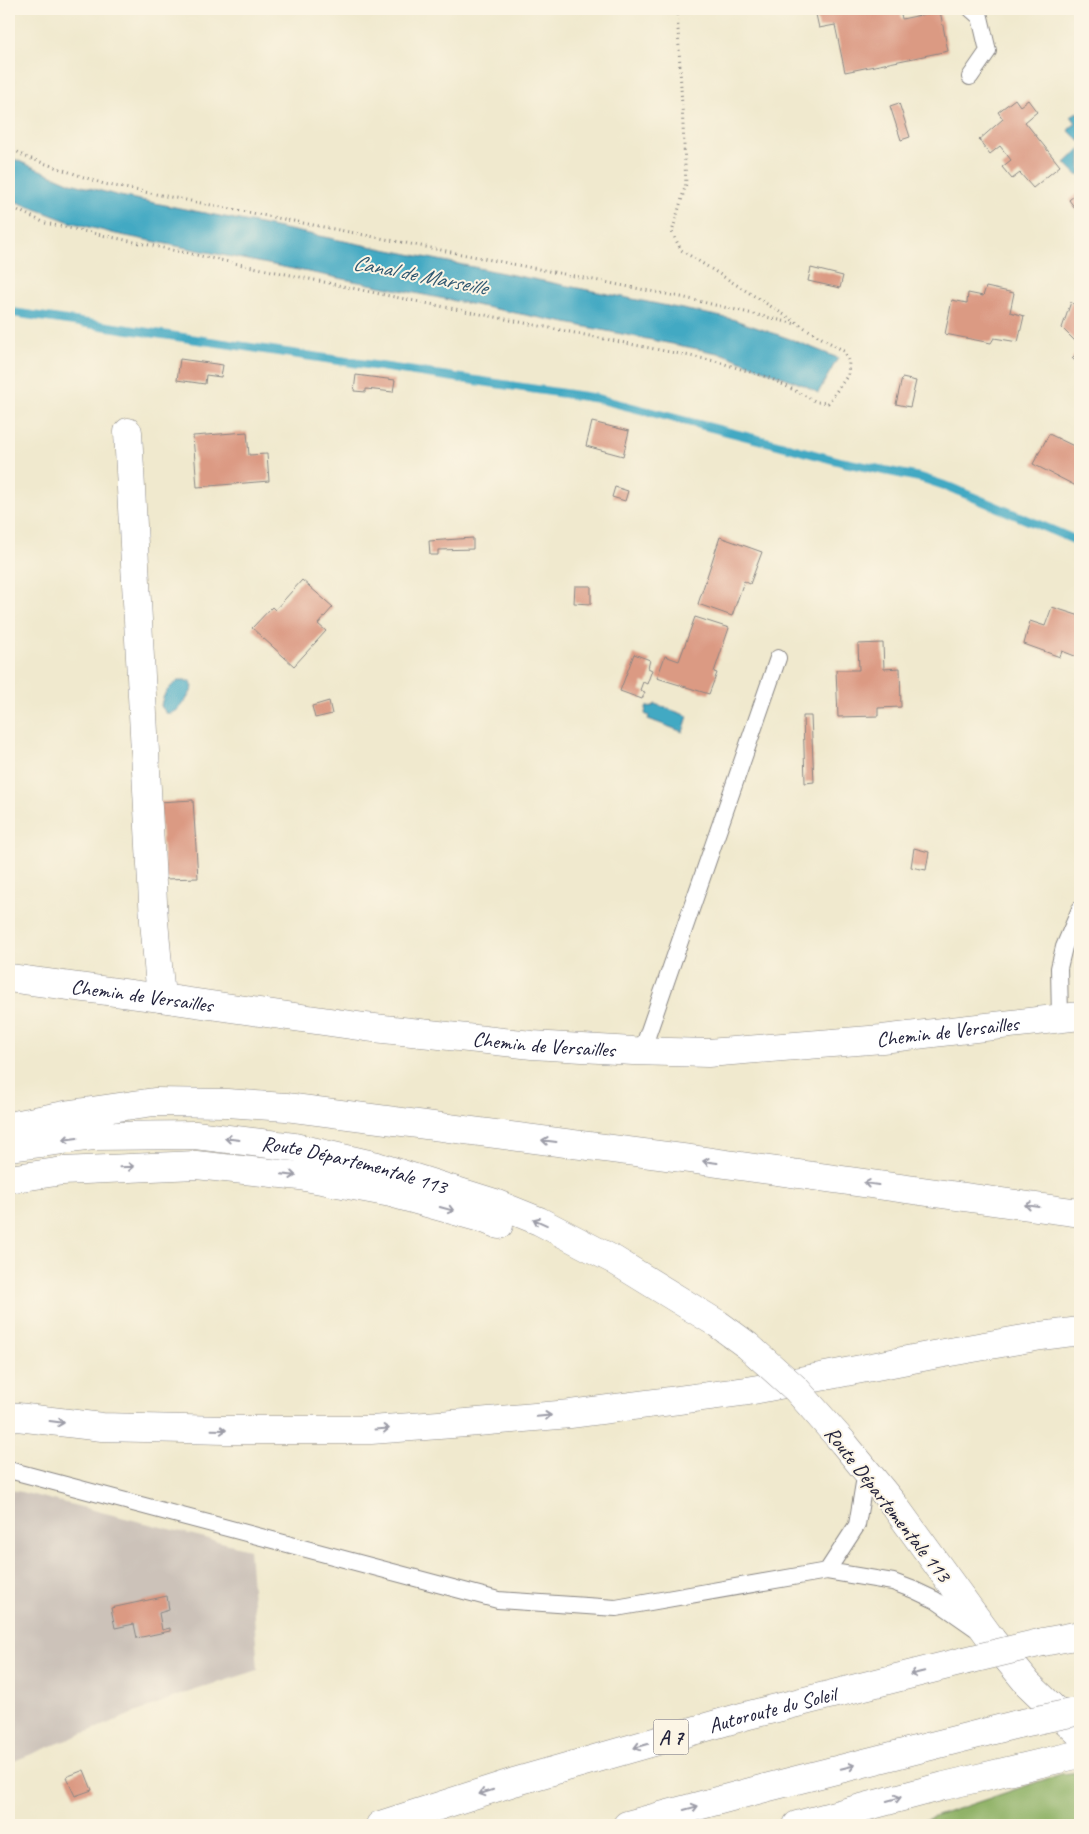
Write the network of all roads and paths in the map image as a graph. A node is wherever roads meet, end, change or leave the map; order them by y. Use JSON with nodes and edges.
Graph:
{"nodes":[{"id":1,"x":677,"y":9,"type":"edge"},
{"id":2,"x":971,"y":9,"type":"edge"},
{"id":3,"x":970,"y":77,"type":"dead end"},
{"id":4,"x":9,"y":147,"type":"edge"},
{"id":5,"x":9,"y":206,"type":"edge"},
{"id":6,"x":799,"y":324,"type":"junction"},
{"id":7,"x":128,"y":432,"type":"dead end"},
{"id":8,"x":778,"y":658,"type":"dead end"},
{"id":9,"x":1080,"y":909,"type":"edge"},
{"id":10,"x":9,"y":978,"type":"edge"},
{"id":11,"x":160,"y":998,"type":"junction"},
{"id":12,"x":1070,"y":1017,"type":"edge"},
{"id":13,"x":642,"y":1050,"type":"junction"},
{"id":14,"x":9,"y":1126,"type":"edge"},
{"id":15,"x":9,"y":1147,"type":"edge"},
{"id":16,"x":9,"y":1179,"type":"edge"},
{"id":17,"x":1080,"y":1213,"type":"edge"},
{"id":18,"x":674,"y":1298,"type":"junction"},
{"id":19,"x":1080,"y":1332,"type":"edge"},
{"id":20,"x":9,"y":1416,"type":"edge"},
{"id":21,"x":9,"y":1463,"type":"edge"},
{"id":22,"x":9,"y":1470,"type":"edge"},
{"id":23,"x":866,"y":1470,"type":"junction"},
{"id":24,"x":30,"y":1475,"type":"junction"},
{"id":25,"x":827,"y":1570,"type":"junction"},
{"id":26,"x":1080,"y":1635,"type":"edge"},
{"id":27,"x":992,"y":1640,"type":"junction"},
{"id":28,"x":1080,"y":1711,"type":"edge"},
{"id":29,"x":1080,"y":1734,"type":"edge"},
{"id":30,"x":1080,"y":1754,"type":"edge"},
{"id":31,"x":380,"y":1825,"type":"edge"},
{"id":32,"x":627,"y":1825,"type":"edge"},
{"id":33,"x":797,"y":1825,"type":"edge"}],
"edges":[{"from":1,"to":6,"type":"path"},
{"from":2,"to":3,"type":"lane"},
{"from":4,"to":6,"type":"path"},
{"from":5,"to":6,"type":"path"},
{"from":7,"to":11,"type":"main road"},
{"from":8,"to":13,"type":"lane"},
{"from":9,"to":12,"type":"lane"},
{"from":10,"to":11,"type":"main road","name":"Chemin de Versailles"},
{"from":11,"to":13,"type":"main road","name":"Chemin de Versailles"},
{"from":12,"to":13,"type":"main road","name":"Chemin de Versailles"},
{"from":17,"to":14,"type":"main road","one_way":true},
{"from":18,"to":15,"type":"main road","name":"Route Départementale 113","one_way":true},
{"from":16,"to":18,"type":"main road","name":"Route Départementale 113","one_way":true},
{"from":18,"to":23,"type":"main road","name":"Route Départementale 113","bridge":true},
{"from":20,"to":19,"type":"main road","one_way":true},
{"from":21,"to":24,"type":"lane"},
{"from":22,"to":24,"type":"lane"},
{"from":23,"to":25,"type":"lane"},
{"from":23,"to":27,"type":"main road","name":"Route Départementale 113"},
{"from":24,"to":25,"type":"lane"},
{"from":25,"to":27,"type":"lane"},
{"from":26,"to":31,"type":"main road","name":"Autoroute du Soleil","number":"A 7","one_way":true,"bridge":true},
{"from":27,"to":29,"type":"main road","name":"Route Départementale 113"},
{"from":32,"to":28,"type":"main road","one_way":true,"bridge":true},
{"from":33,"to":30,"type":"main road","one_way":true}]}
